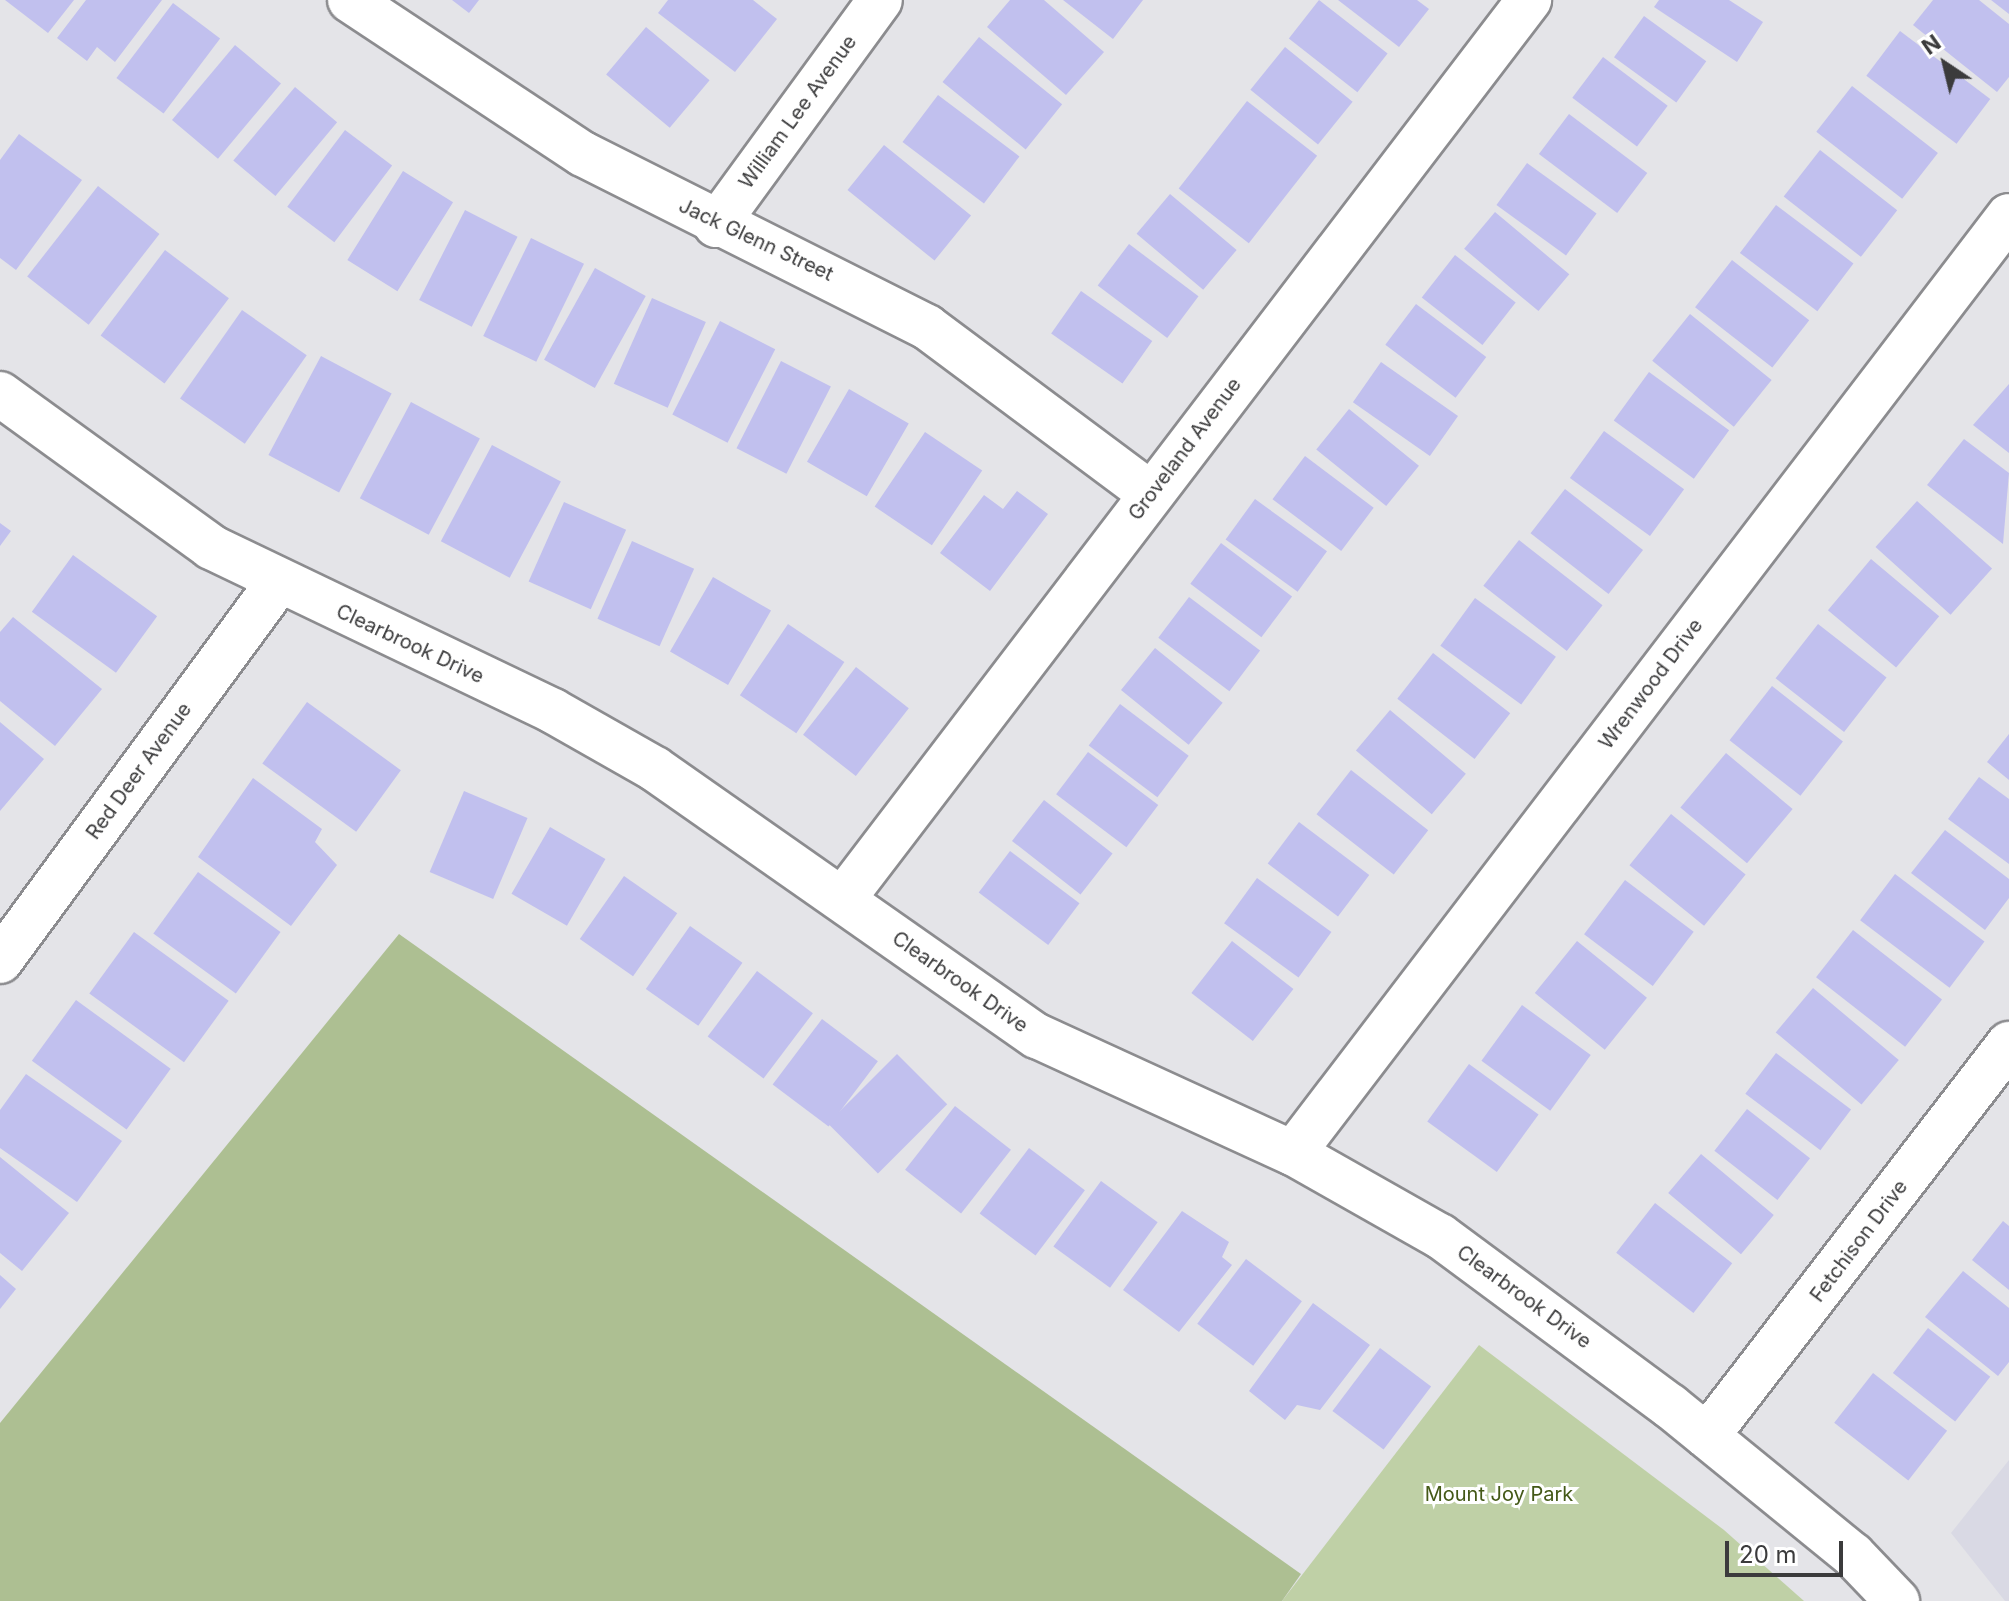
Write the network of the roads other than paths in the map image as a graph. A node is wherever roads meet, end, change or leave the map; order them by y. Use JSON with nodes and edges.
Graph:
{"nodes":[{"id":1,"x":350,"y":0,"type":"edge"},
{"id":2,"x":880,"y":0,"type":"edge"},
{"id":3,"x":1529,"y":0,"type":"edge"},
{"id":4,"x":2009,"y":216,"type":"edge"},
{"id":5,"x":716,"y":225,"type":"junction"},
{"id":6,"x":0,"y":394,"type":"edge"},
{"id":7,"x":1151,"y":494,"type":"junction"},
{"id":8,"x":279,"y":581,"type":"junction"},
{"id":9,"x":843,"y":899,"type":"junction"},
{"id":10,"x":0,"y":961,"type":"edge"},
{"id":11,"x":2009,"y":1044,"type":"edge"},
{"id":12,"x":1293,"y":1153,"type":"junction"},
{"id":13,"x":1707,"y":1436,"type":"junction"},
{"id":14,"x":1897,"y":1601,"type":"edge"}],
"edges":[{"from":1,"to":5,"type":"street","name":"Jack Glenn Street"},
{"from":2,"to":5,"type":"street","name":"William Lee Avenue"},
{"from":3,"to":7,"type":"street","name":"Groveland Avenue"},
{"from":4,"to":12,"type":"street","name":"Wrenwood Drive"},
{"from":5,"to":7,"type":"street","name":"Jack Glenn Street"},
{"from":6,"to":8,"type":"street","name":"Clearbrook Drive"},
{"from":7,"to":9,"type":"street","name":"Groveland Avenue"},
{"from":8,"to":9,"type":"street","name":"Clearbrook Drive"},
{"from":8,"to":10,"type":"street","name":"Red Deer Avenue"},
{"from":9,"to":12,"type":"street","name":"Clearbrook Drive"},
{"from":11,"to":13,"type":"street","name":"Fetchison Drive"},
{"from":12,"to":13,"type":"street","name":"Clearbrook Drive"},
{"from":13,"to":14,"type":"street","name":"Clearbrook Drive"}]}
